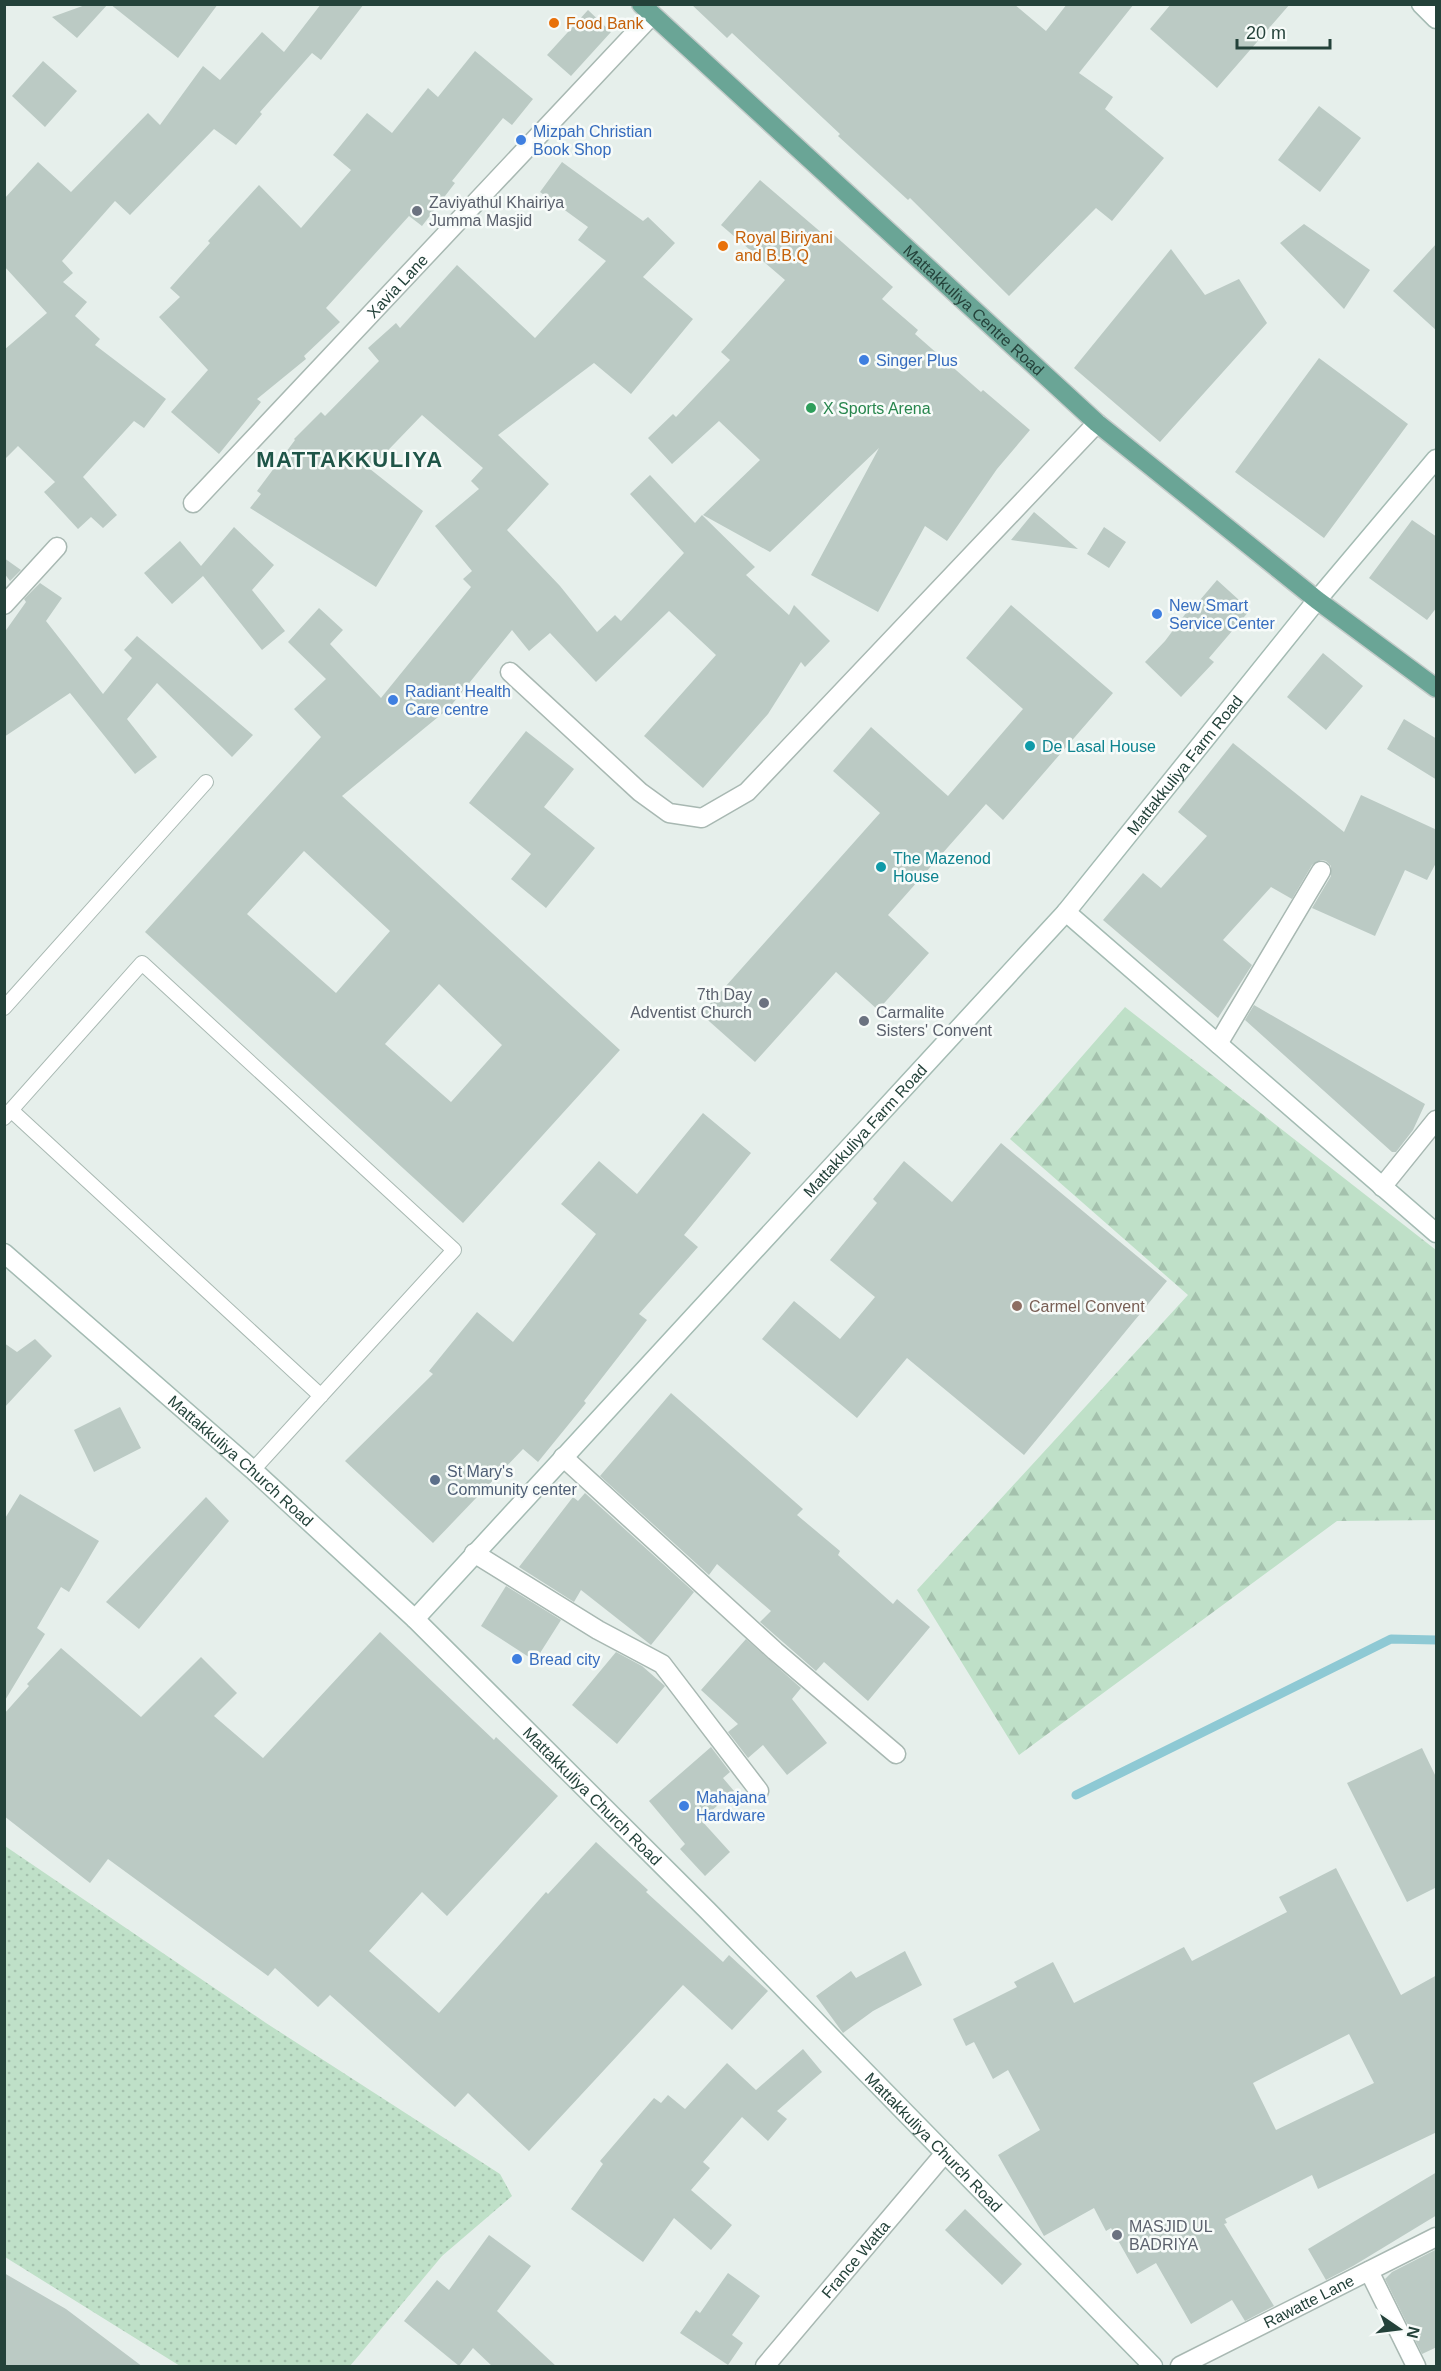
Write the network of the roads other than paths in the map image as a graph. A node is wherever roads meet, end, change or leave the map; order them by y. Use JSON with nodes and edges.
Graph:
{"nodes":[{"id":1,"x":1421,"y":4,"type":"edge"},
{"id":2,"x":646,"y":10,"type":"edge"},
{"id":3,"x":1437,"y":19,"type":"edge"},
{"id":4,"x":1097,"y":423,"type":"junction"},
{"id":5,"x":1437,"y":459,"type":"edge"},
{"id":6,"x":193,"y":503,"type":"dead end"},
{"id":7,"x":57,"y":547,"type":"dead end"},
{"id":8,"x":1317,"y":600,"type":"junction"},
{"id":9,"x":4,"y":605,"type":"edge"},
{"id":10,"x":510,"y":672,"type":"dead end"},
{"id":11,"x":1437,"y":688,"type":"edge"},
{"id":12,"x":206,"y":782,"type":"dead end"},
{"id":13,"x":1321,"y":871,"type":"dead end"},
{"id":14,"x":1066,"y":912,"type":"junction"},
{"id":15,"x":4,"y":1008,"type":"edge"},
{"id":16,"x":1218,"y":1044,"type":"junction"},
{"id":17,"x":8,"y":1114,"type":"edge"},
{"id":18,"x":1437,"y":1120,"type":"edge"},
{"id":19,"x":1382,"y":1187,"type":"junction"},
{"id":20,"x":1437,"y":1233,"type":"edge"},
{"id":21,"x":4,"y":1253,"type":"edge"},
{"id":22,"x":321,"y":1396,"type":"junction"},
{"id":23,"x":562,"y":1456,"type":"junction"},
{"id":24,"x":254,"y":1470,"type":"junction"},
{"id":25,"x":474,"y":1554,"type":"junction"},
{"id":26,"x":415,"y":1619,"type":"junction"},
{"id":27,"x":896,"y":1754,"type":"dead end"},
{"id":28,"x":759,"y":1791,"type":"dead end"},
{"id":29,"x":945,"y":2153,"type":"junction"},
{"id":30,"x":1437,"y":2237,"type":"edge"},
{"id":31,"x":1369,"y":2271,"type":"junction"},
{"id":32,"x":765,"y":2367,"type":"edge"},
{"id":33,"x":1153,"y":2367,"type":"edge"},
{"id":34,"x":1180,"y":2367,"type":"edge"},
{"id":35,"x":1416,"y":2367,"type":"edge"}],
"edges":[{"from":1,"to":3,"type":"street"},
{"from":2,"to":4,"type":"main road","name":"Mattakkuliya Centre Road"},
{"from":2,"to":6,"type":"street","name":"Xavia Lane"},
{"from":4,"to":8,"type":"main road","name":"Mattakkuliya Centre Road"},
{"from":4,"to":10,"type":"street"},
{"from":5,"to":8,"type":"street","name":"Mattakkuliya Farm Road"},
{"from":7,"to":9,"type":"street"},
{"from":8,"to":11,"type":"main road","name":"Mattakkuliya Centre Road"},
{"from":8,"to":14,"type":"street","name":"Mattakkuliya Farm Road"},
{"from":12,"to":15,"type":"lane"},
{"from":13,"to":16,"type":"street"},
{"from":14,"to":16,"type":"street"},
{"from":14,"to":23,"type":"street","name":"Mattakkuliya Farm Road"},
{"from":16,"to":19,"type":"street"},
{"from":17,"to":22,"type":"lane"},
{"from":17,"to":22,"type":"lane"},
{"from":18,"to":19,"type":"street"},
{"from":19,"to":20,"type":"street"},
{"from":21,"to":24,"type":"street","name":"Mattakkuliya Church Road"},
{"from":22,"to":24,"type":"lane"},
{"from":23,"to":25,"type":"street","name":"Mattakkuliya Farm Road"},
{"from":23,"to":27,"type":"street"},
{"from":24,"to":26,"type":"street","name":"Mattakkuliya Church Road"},
{"from":25,"to":26,"type":"street","name":"Mattakkuliya Farm Road"},
{"from":25,"to":28,"type":"street"},
{"from":26,"to":29,"type":"street","name":"Mattakkuliya Church Road"},
{"from":29,"to":32,"type":"street","name":"France Watta"},
{"from":29,"to":33,"type":"street","name":"Mattakkuliya Church Road"},
{"from":30,"to":31,"type":"street","name":"Rawatte Lane"},
{"from":31,"to":34,"type":"street","name":"Rawatte Lane"},
{"from":31,"to":35,"type":"street"}]}
